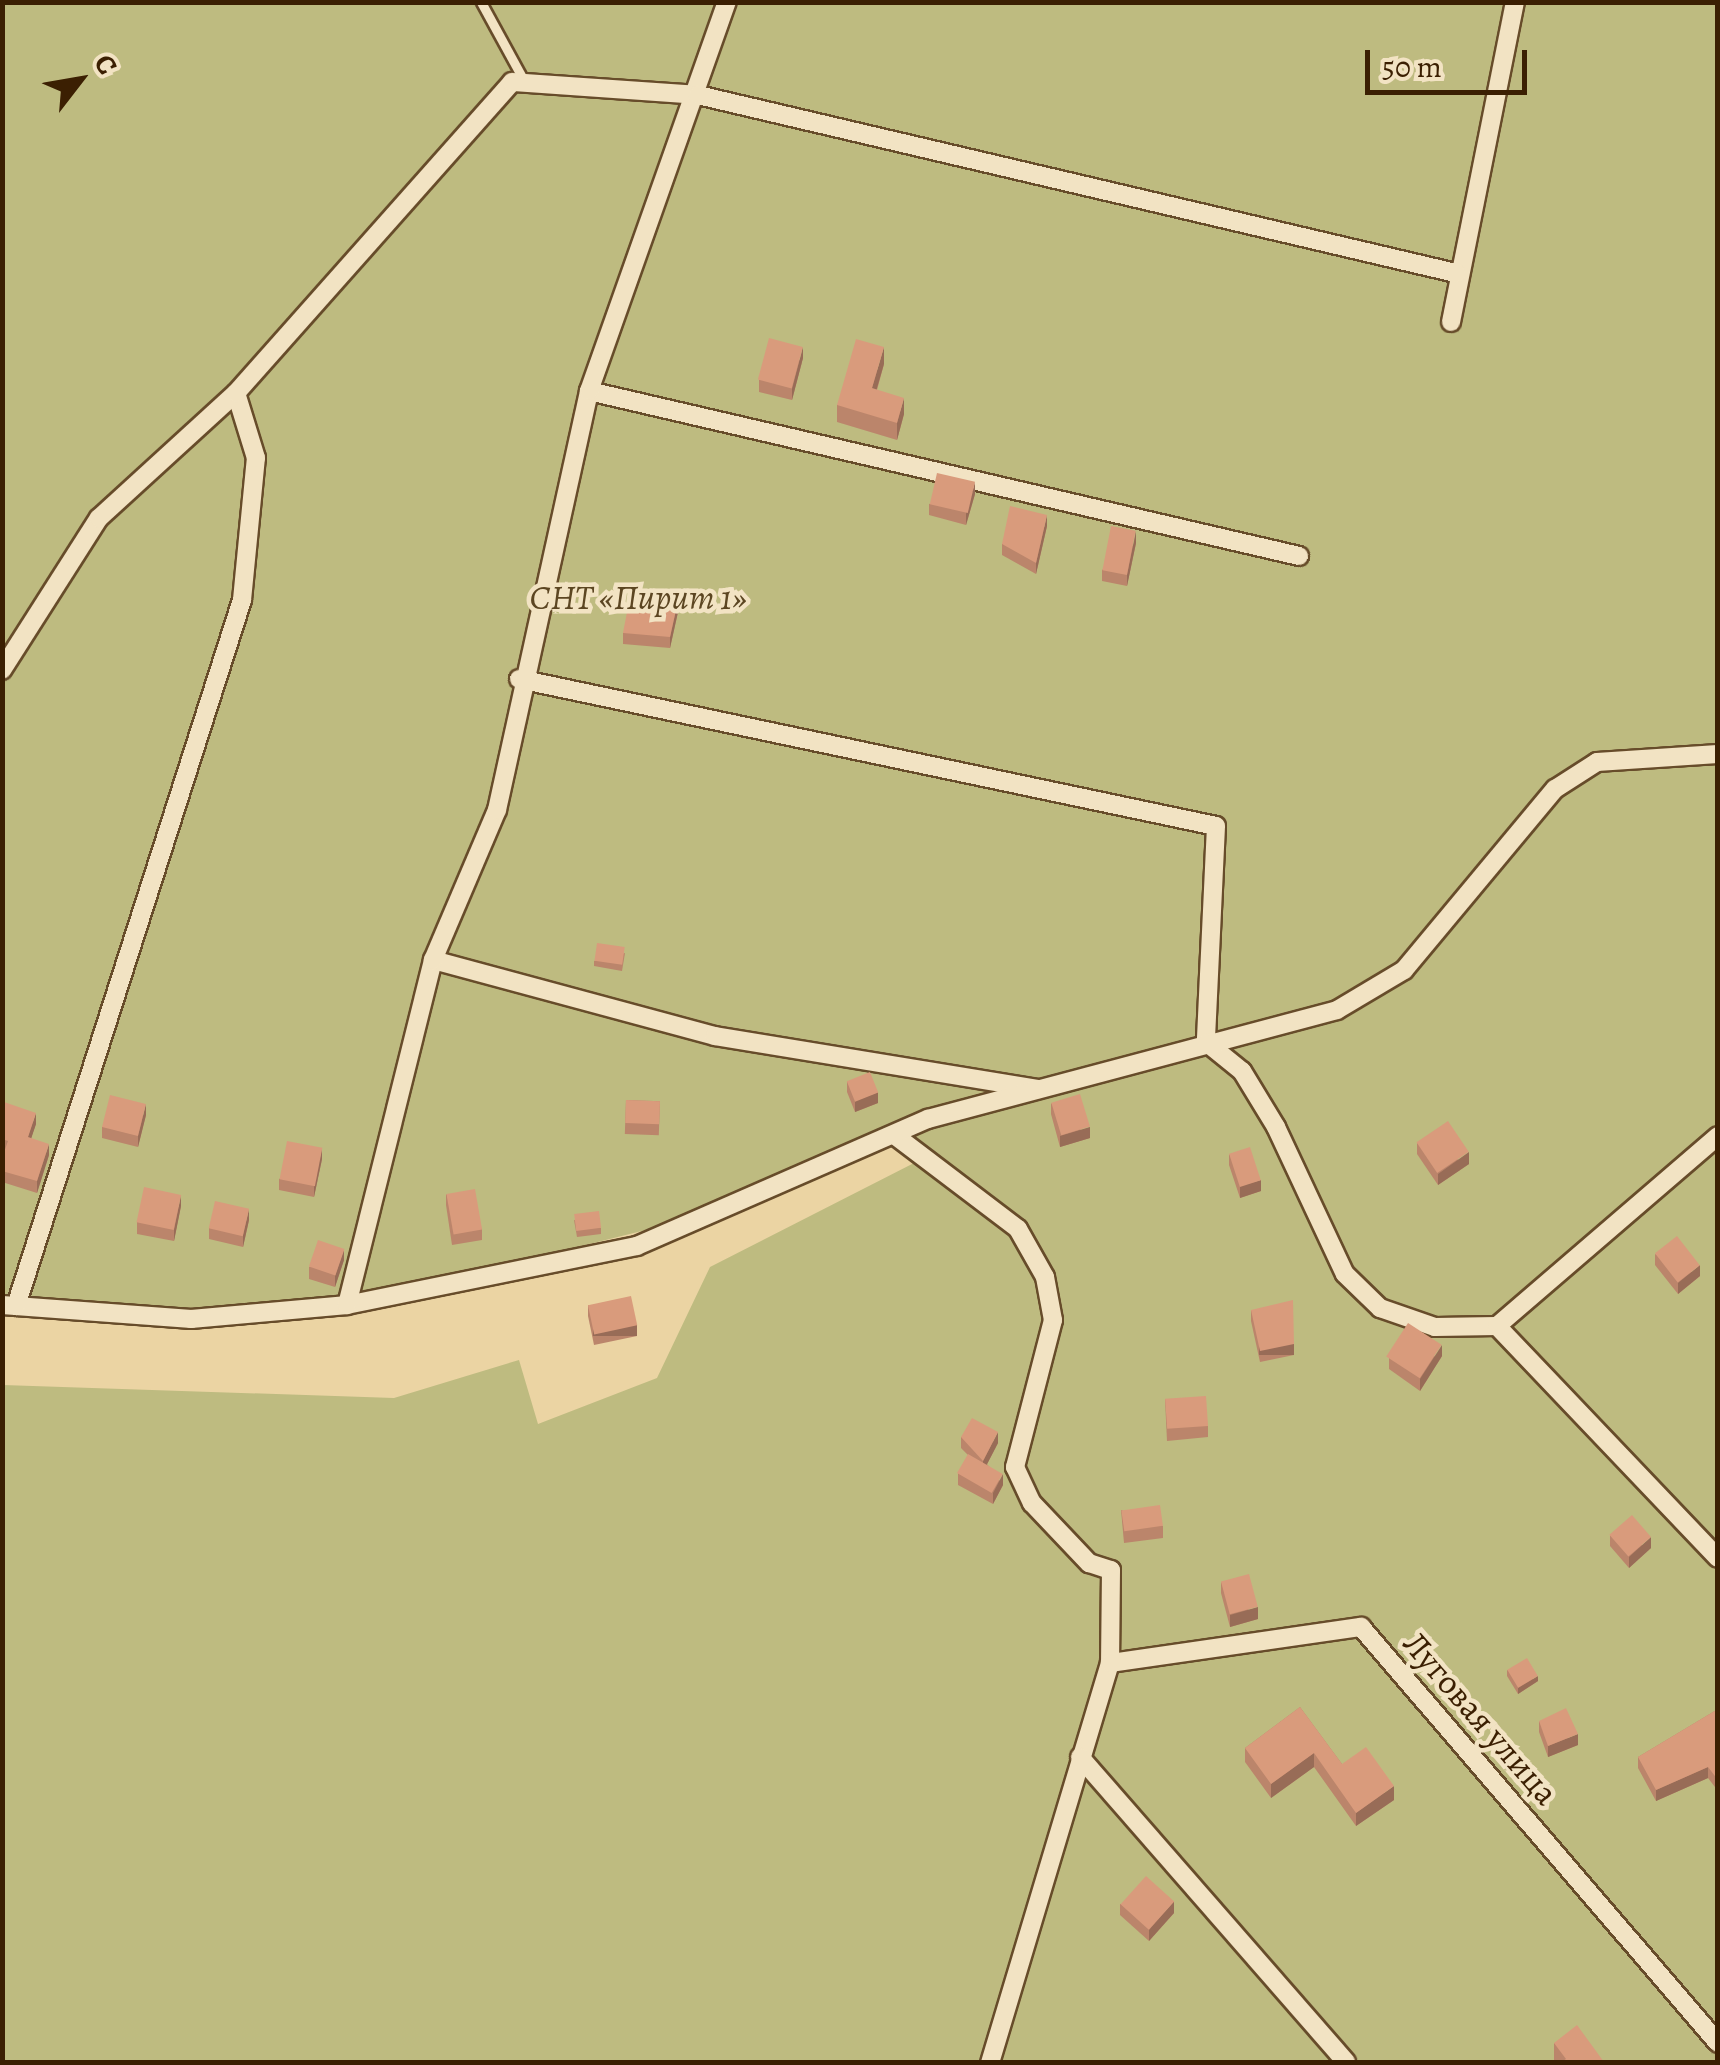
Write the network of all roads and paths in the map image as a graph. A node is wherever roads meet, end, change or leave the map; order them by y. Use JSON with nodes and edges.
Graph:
{"nodes":[{"id":1,"x":480,"y":2,"type":"edge"},
{"id":2,"x":728,"y":2,"type":"edge"},
{"id":3,"x":1515,"y":2,"type":"edge"},
{"id":4,"x":524,"y":81,"type":"junction"},
{"id":5,"x":698,"y":95,"type":"junction"},
{"id":6,"x":1456,"y":273,"type":"junction"},
{"id":7,"x":1452,"y":322,"type":"dead end"},
{"id":8,"x":588,"y":392,"type":"junction"},
{"id":9,"x":236,"y":394,"type":"junction"},
{"id":10,"x":1299,"y":556,"type":"dead end"},
{"id":11,"x":2,"y":670,"type":"edge"},
{"id":12,"x":519,"y":678,"type":"junction"},
{"id":13,"x":1718,"y":754,"type":"edge"},
{"id":14,"x":433,"y":960,"type":"junction"},
{"id":15,"x":1206,"y":1042,"type":"junction"},
{"id":16,"x":1050,"y":1091,"type":"junction"},
{"id":17,"x":1718,"y":1136,"type":"edge"},
{"id":18,"x":896,"y":1137,"type":"junction"},
{"id":19,"x":347,"y":1305,"type":"junction"},
{"id":20,"x":9,"y":1306,"type":"edge"},
{"id":21,"x":1497,"y":1326,"type":"junction"},
{"id":22,"x":1718,"y":1558,"type":"edge"},
{"id":23,"x":1110,"y":1663,"type":"junction"},
{"id":24,"x":1080,"y":1757,"type":"junction"},
{"id":25,"x":1718,"y":2043,"type":"edge"},
{"id":26,"x":990,"y":2062,"type":"edge"},
{"id":27,"x":1346,"y":2062,"type":"edge"}],
"edges":[{"from":1,"to":4,"type":"lane"},
{"from":2,"to":5,"type":"street"},
{"from":3,"to":6,"type":"street"},
{"from":4,"to":5,"type":"street"},
{"from":4,"to":9,"type":"street"},
{"from":5,"to":6,"type":"street"},
{"from":5,"to":8,"type":"street"},
{"from":6,"to":7,"type":"street"},
{"from":8,"to":10,"type":"street"},
{"from":8,"to":12,"type":"street"},
{"from":9,"to":11,"type":"street"},
{"from":9,"to":20,"type":"street"},
{"from":12,"to":14,"type":"street"},
{"from":12,"to":15,"type":"street"},
{"from":13,"to":15,"type":"street"},
{"from":14,"to":16,"type":"street"},
{"from":14,"to":19,"type":"street"},
{"from":15,"to":16,"type":"street"},
{"from":15,"to":21,"type":"street"},
{"from":16,"to":18,"type":"street"},
{"from":17,"to":21,"type":"street"},
{"from":18,"to":19,"type":"street"},
{"from":18,"to":23,"type":"street"},
{"from":19,"to":20,"type":"street"},
{"from":21,"to":22,"type":"street"},
{"from":23,"to":24,"type":"street"},
{"from":23,"to":25,"type":"street","name":"Луговая улица"},
{"from":24,"to":26,"type":"street"},
{"from":24,"to":27,"type":"street"}]}
